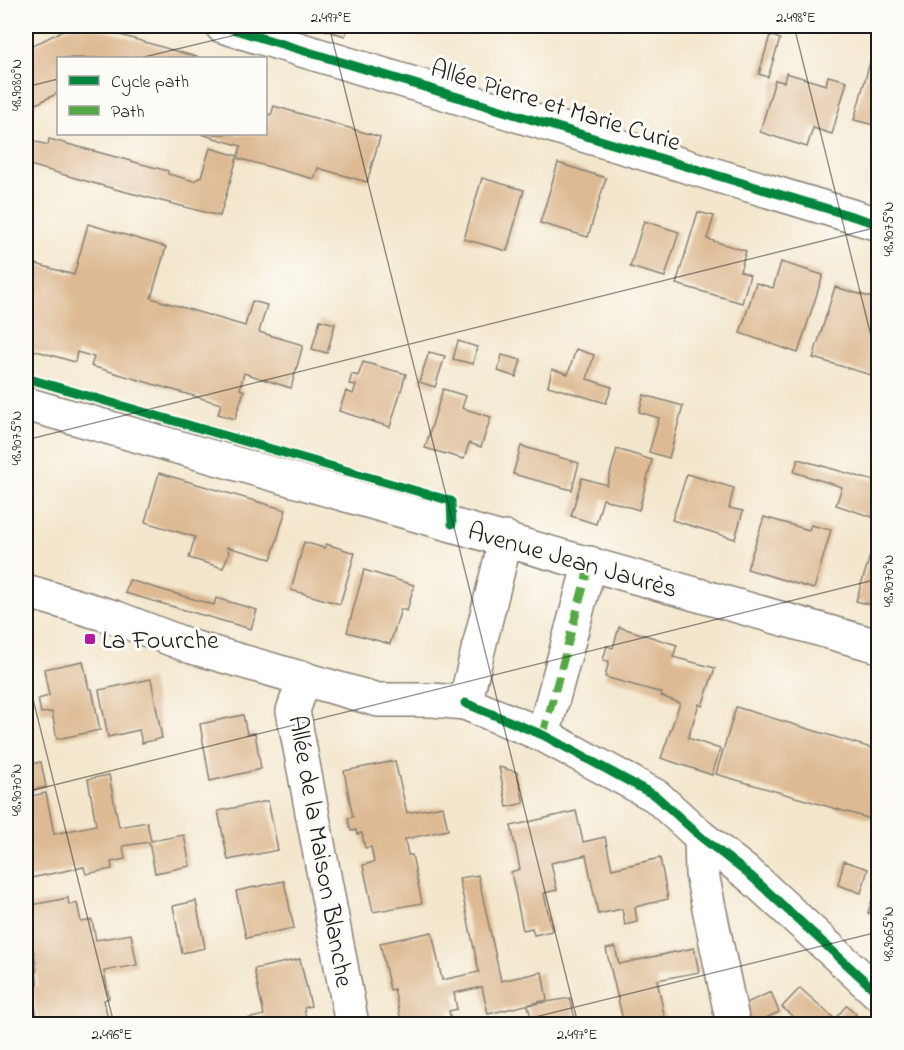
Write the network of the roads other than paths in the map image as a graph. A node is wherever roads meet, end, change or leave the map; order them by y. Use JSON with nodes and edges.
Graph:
{"nodes":[{"id":1,"x":222,"y":26,"type":"edge"},
{"id":2,"x":879,"y":224,"type":"edge"},
{"id":3,"x":26,"y":404,"type":"edge"},
{"id":4,"x":506,"y":538,"type":"junction"},
{"id":5,"x":590,"y":563,"type":"junction"},
{"id":6,"x":26,"y":591,"type":"edge"},
{"id":7,"x":879,"y":646,"type":"edge"},
{"id":8,"x":304,"y":678,"type":"junction"},
{"id":9,"x":465,"y":703,"type":"junction"},
{"id":10,"x":543,"y":735,"type":"junction"},
{"id":11,"x":701,"y":837,"type":"junction"},
{"id":12,"x":879,"y":993,"type":"edge"},
{"id":13,"x":352,"y":1024,"type":"edge"},
{"id":14,"x":732,"y":1024,"type":"edge"}],
"edges":[{"from":1,"to":2,"type":"street","name":"Allée Pierre et Marie Curie"},
{"from":3,"to":4,"type":"street","name":"Avenue Jean Jaurès"},
{"from":4,"to":5,"type":"street","name":"Avenue Jean Jaurès"},
{"from":4,"to":9,"type":"street"},
{"from":5,"to":7,"type":"street","name":"Avenue Jean Jaurès"},
{"from":5,"to":10,"type":"street"},
{"from":6,"to":8,"type":"street"},
{"from":8,"to":9,"type":"street"},
{"from":8,"to":13,"type":"street","name":"Allée de la Maison Blanche"},
{"from":9,"to":10,"type":"street"},
{"from":10,"to":11,"type":"street"},
{"from":11,"to":12,"type":"street"},
{"from":11,"to":14,"type":"street"}]}
